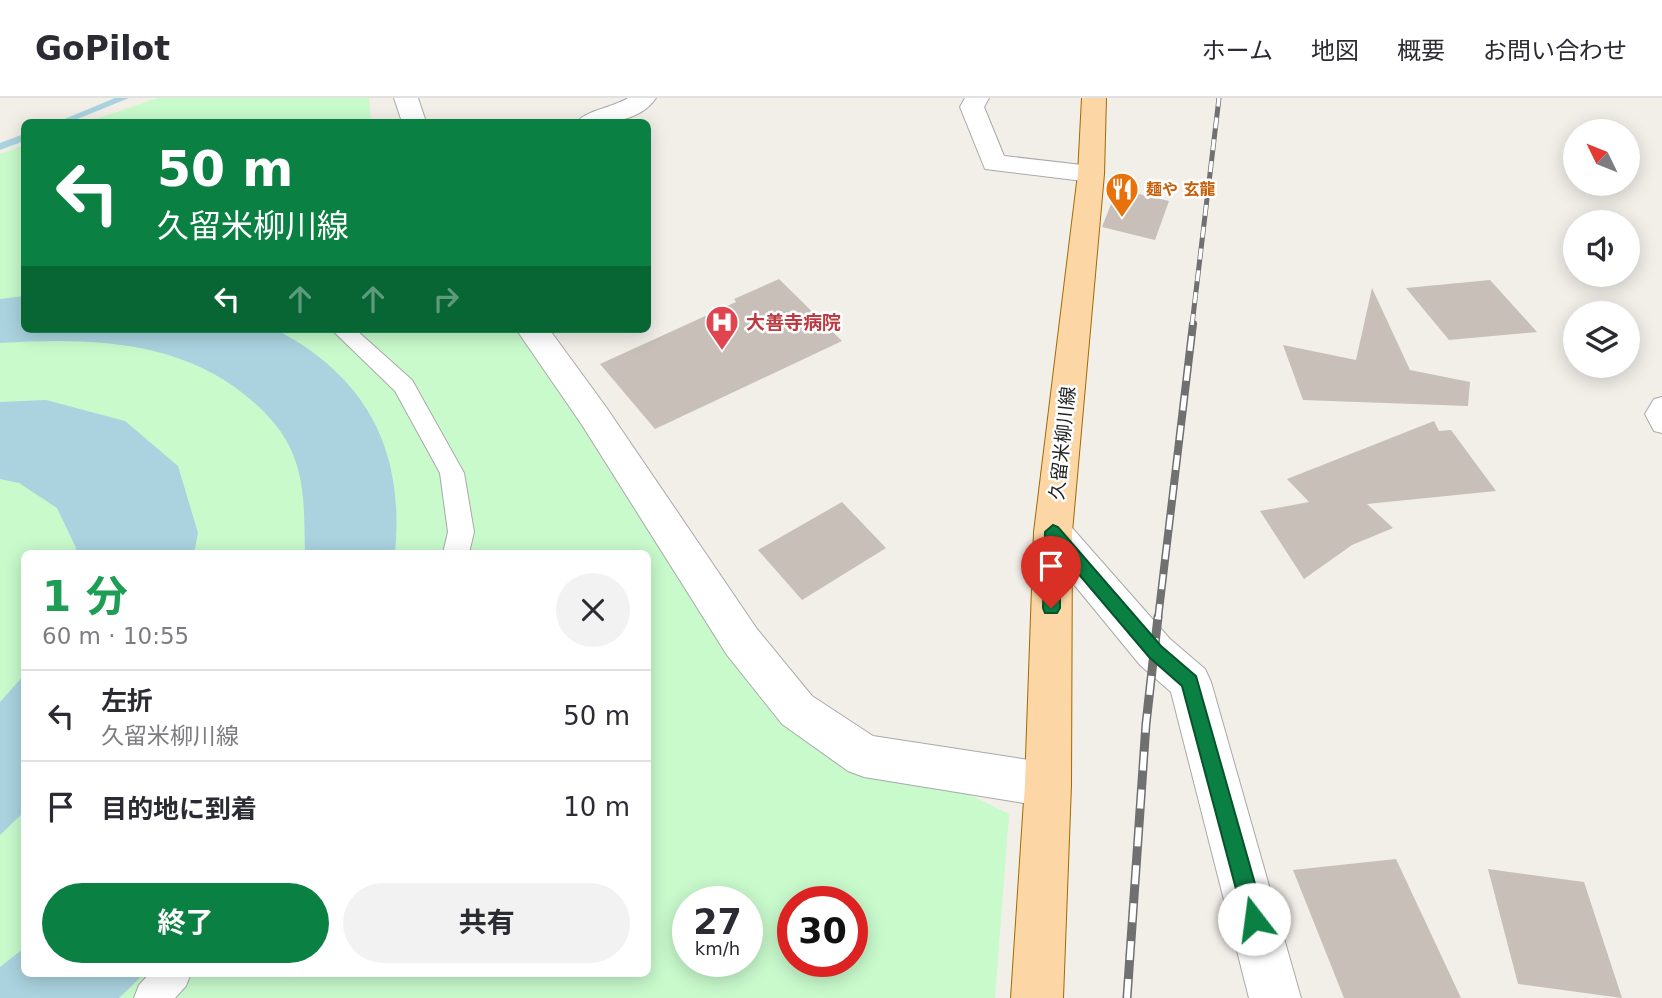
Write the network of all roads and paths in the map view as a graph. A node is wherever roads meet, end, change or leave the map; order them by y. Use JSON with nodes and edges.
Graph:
{"nodes":[{"id":1,"x":406,"y":98,"type":"edge"},
{"id":2,"x":644,"y":98,"type":"edge"},
{"id":3,"x":977,"y":98,"type":"edge"},
{"id":4,"x":1094,"y":98,"type":"edge"},
{"id":5,"x":413,"y":119,"type":"edge"},
{"id":6,"x":600,"y":119,"type":"edge"},
{"id":7,"x":1091,"y":174,"type":"junction"},
{"id":8,"x":346,"y":333,"type":"edge"},
{"id":9,"x":535,"y":333,"type":"edge"},
{"id":10,"x":1662,"y":405,"type":"edge"},
{"id":11,"x":1662,"y":425,"type":"edge"},
{"id":12,"x":1053,"y":532,"type":"junction"},
{"id":13,"x":457,"y":550,"type":"edge"},
{"id":14,"x":1048,"y":785,"type":"junction"},
{"id":15,"x":170,"y":977,"type":"edge"},
{"id":16,"x":152,"y":998,"type":"edge"},
{"id":17,"x":1037,"y":998,"type":"edge"},
{"id":18,"x":1275,"y":998,"type":"edge"}],
"edges":[{"from":1,"to":5,"type":"street"},
{"from":2,"to":6,"type":"street"},
{"from":3,"to":7,"type":"street"},
{"from":4,"to":7,"type":"main road","name":"久留米柳川線"},
{"from":7,"to":12,"type":"main road","name":"久留米柳川線"},
{"from":8,"to":13,"type":"lane"},
{"from":9,"to":14,"type":"street"},
{"from":10,"to":11,"type":"lane"},
{"from":12,"to":14,"type":"main road","name":"久留米柳川線"},
{"from":12,"to":18,"type":"street"},
{"from":14,"to":17,"type":"main road","name":"久留米柳川線"},
{"from":15,"to":16,"type":"lane"}]}
